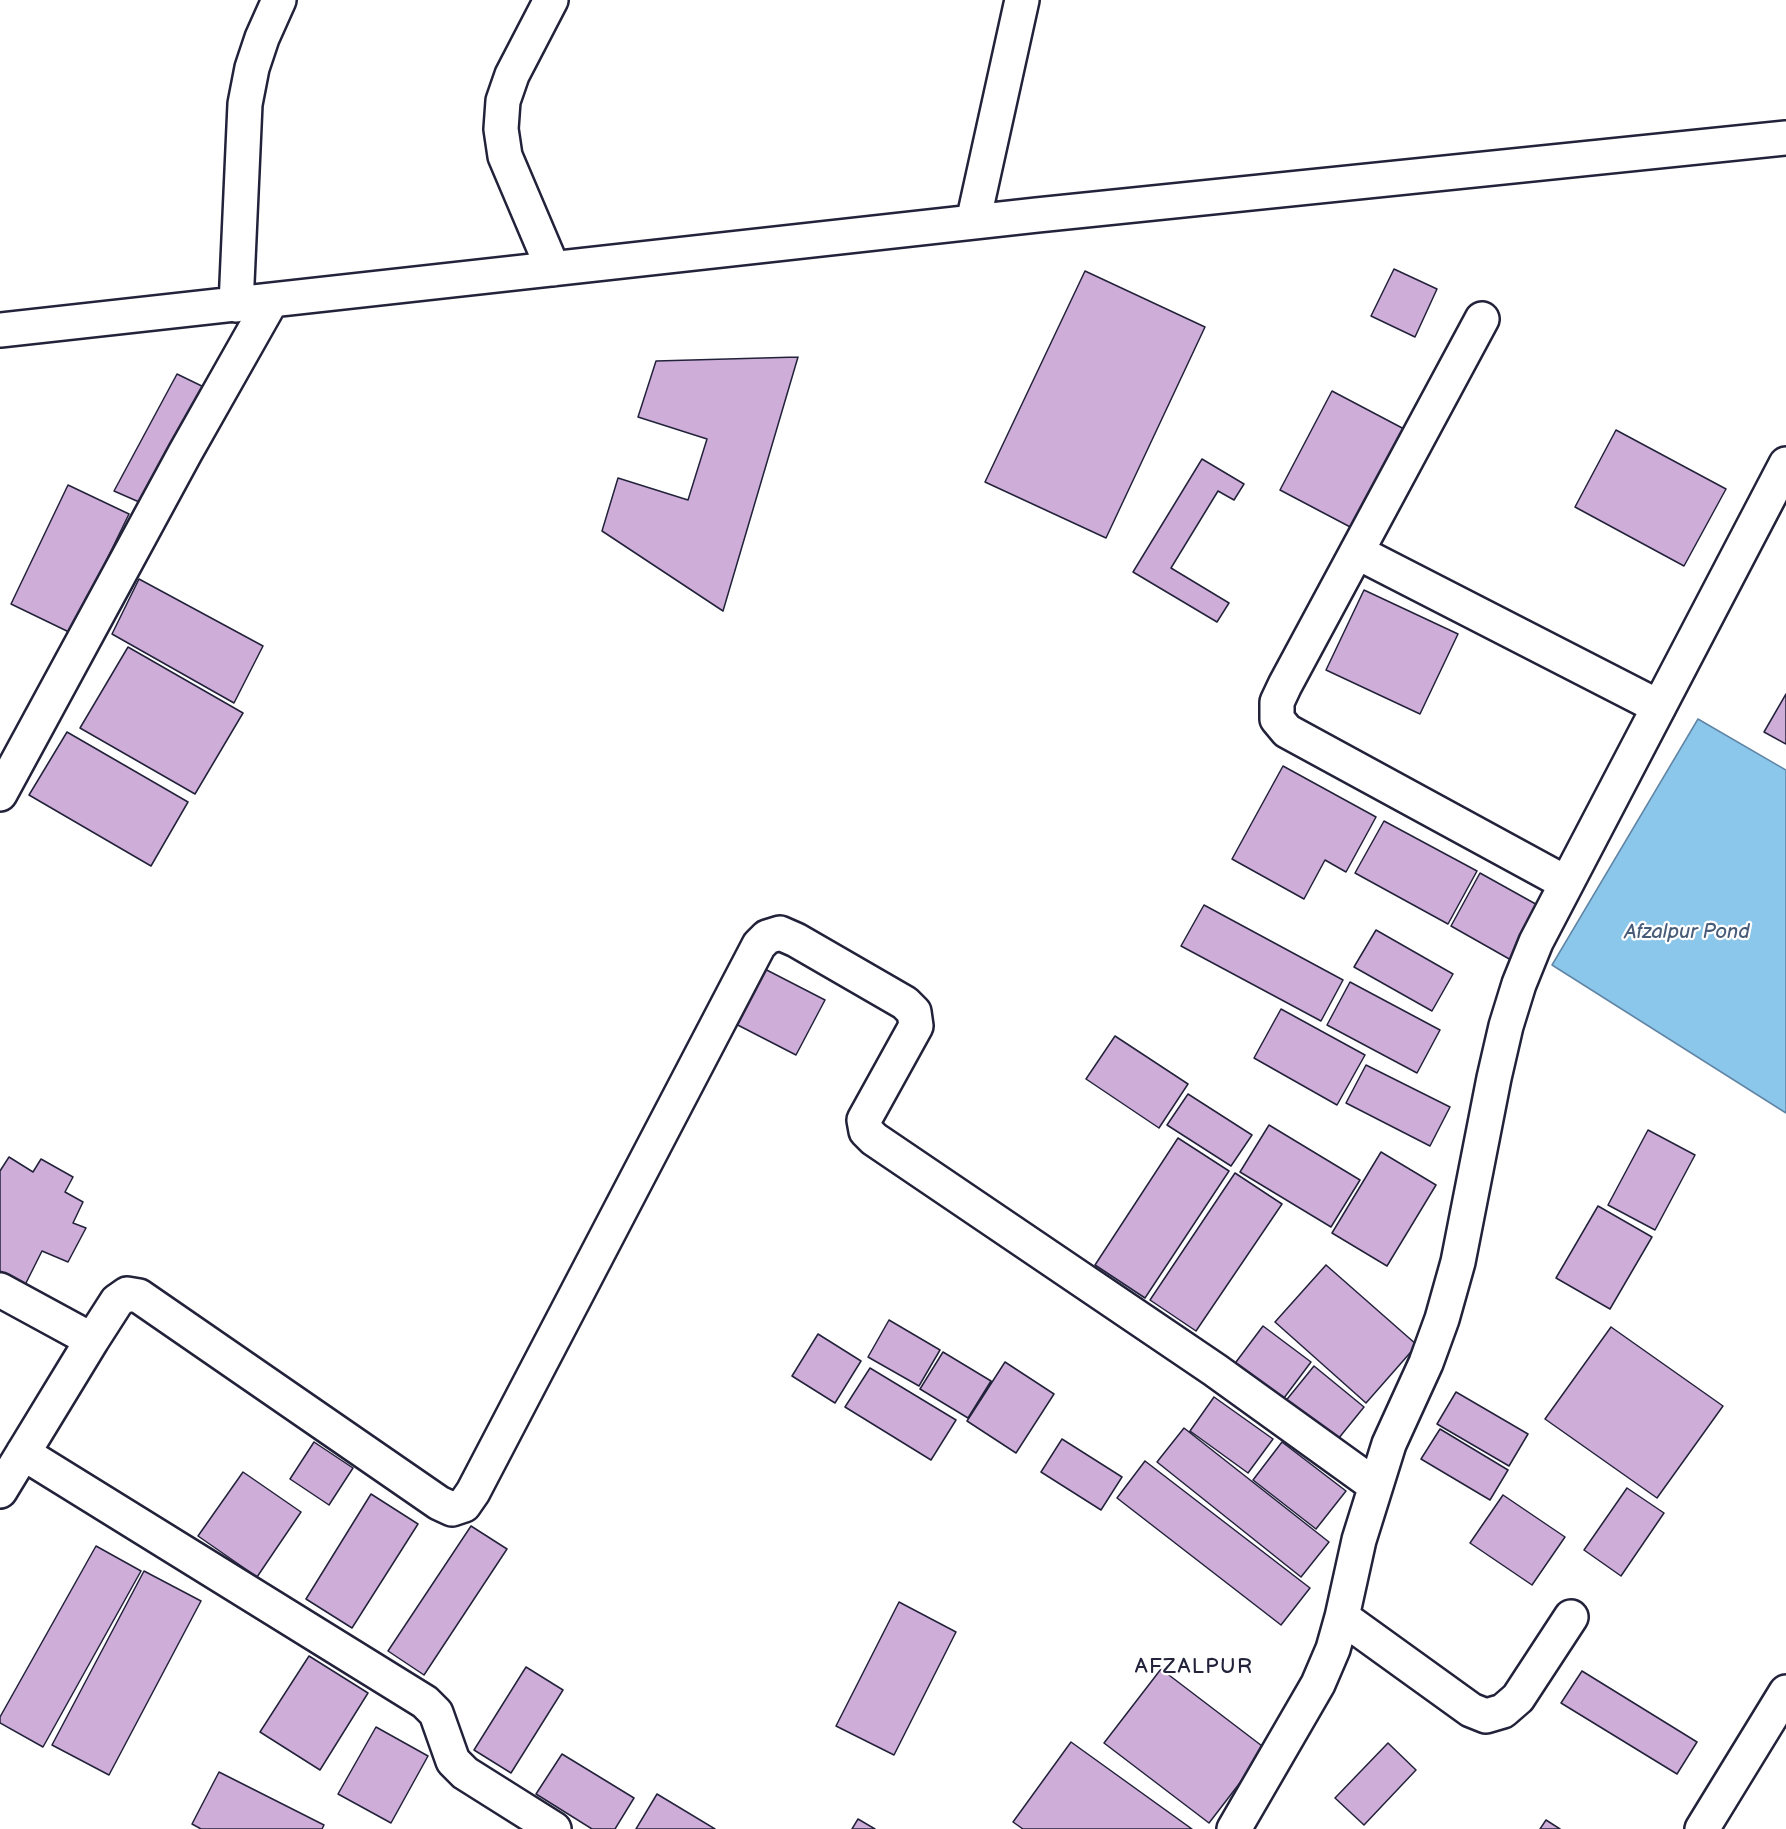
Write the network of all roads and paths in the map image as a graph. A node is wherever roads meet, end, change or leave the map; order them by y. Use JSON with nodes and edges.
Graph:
{"nodes":[{"id":1,"x":279,"y":0,"type":"edge"},
{"id":2,"x":550,"y":0,"type":"edge"},
{"id":3,"x":1022,"y":0,"type":"edge"},
{"id":4,"x":1786,"y":138,"type":"edge"},
{"id":5,"x":973,"y":222,"type":"junction"},
{"id":6,"x":553,"y":269,"type":"junction"},
{"id":7,"x":271,"y":301,"type":"junction"},
{"id":8,"x":236,"y":305,"type":"junction"},
{"id":9,"x":1482,"y":319,"type":"dead end"},
{"id":10,"x":0,"y":330,"type":"edge"},
{"id":11,"x":1786,"y":464,"type":"edge"},
{"id":12,"x":1357,"y":552,"type":"junction"},
{"id":13,"x":1659,"y":707,"type":"junction"},
{"id":14,"x":0,"y":794,"type":"edge"},
{"id":15,"x":1566,"y":883,"type":"junction"},
{"id":16,"x":0,"y":1290,"type":"edge"},
{"id":17,"x":93,"y":1340,"type":"junction"},
{"id":18,"x":23,"y":1453,"type":"junction"},
{"id":19,"x":1376,"y":1486,"type":"junction"},
{"id":20,"x":0,"y":1491,"type":"edge"},
{"id":21,"x":1342,"y":1617,"type":"junction"},
{"id":22,"x":1571,"y":1617,"type":"dead end"},
{"id":23,"x":1786,"y":1692,"type":"edge"},
{"id":24,"x":554,"y":1829,"type":"edge"},
{"id":25,"x":1234,"y":1829,"type":"edge"},
{"id":26,"x":1702,"y":1829,"type":"edge"}],
"edges":[{"from":1,"to":8,"type":"street"},
{"from":2,"to":6,"type":"street"},
{"from":3,"to":5,"type":"street"},
{"from":4,"to":5,"type":"street"},
{"from":5,"to":6,"type":"street"},
{"from":6,"to":7,"type":"street"},
{"from":7,"to":8,"type":"street"},
{"from":7,"to":14,"type":"street"},
{"from":8,"to":10,"type":"street"},
{"from":9,"to":12,"type":"street"},
{"from":11,"to":13,"type":"street"},
{"from":12,"to":13,"type":"street"},
{"from":12,"to":15,"type":"street"},
{"from":13,"to":15,"type":"street"},
{"from":15,"to":19,"type":"street"},
{"from":16,"to":17,"type":"street"},
{"from":17,"to":18,"type":"street"},
{"from":17,"to":19,"type":"street"},
{"from":18,"to":20,"type":"street"},
{"from":18,"to":24,"type":"street"},
{"from":19,"to":21,"type":"street"},
{"from":21,"to":22,"type":"street"},
{"from":21,"to":25,"type":"street"},
{"from":23,"to":26,"type":"street"}]}
